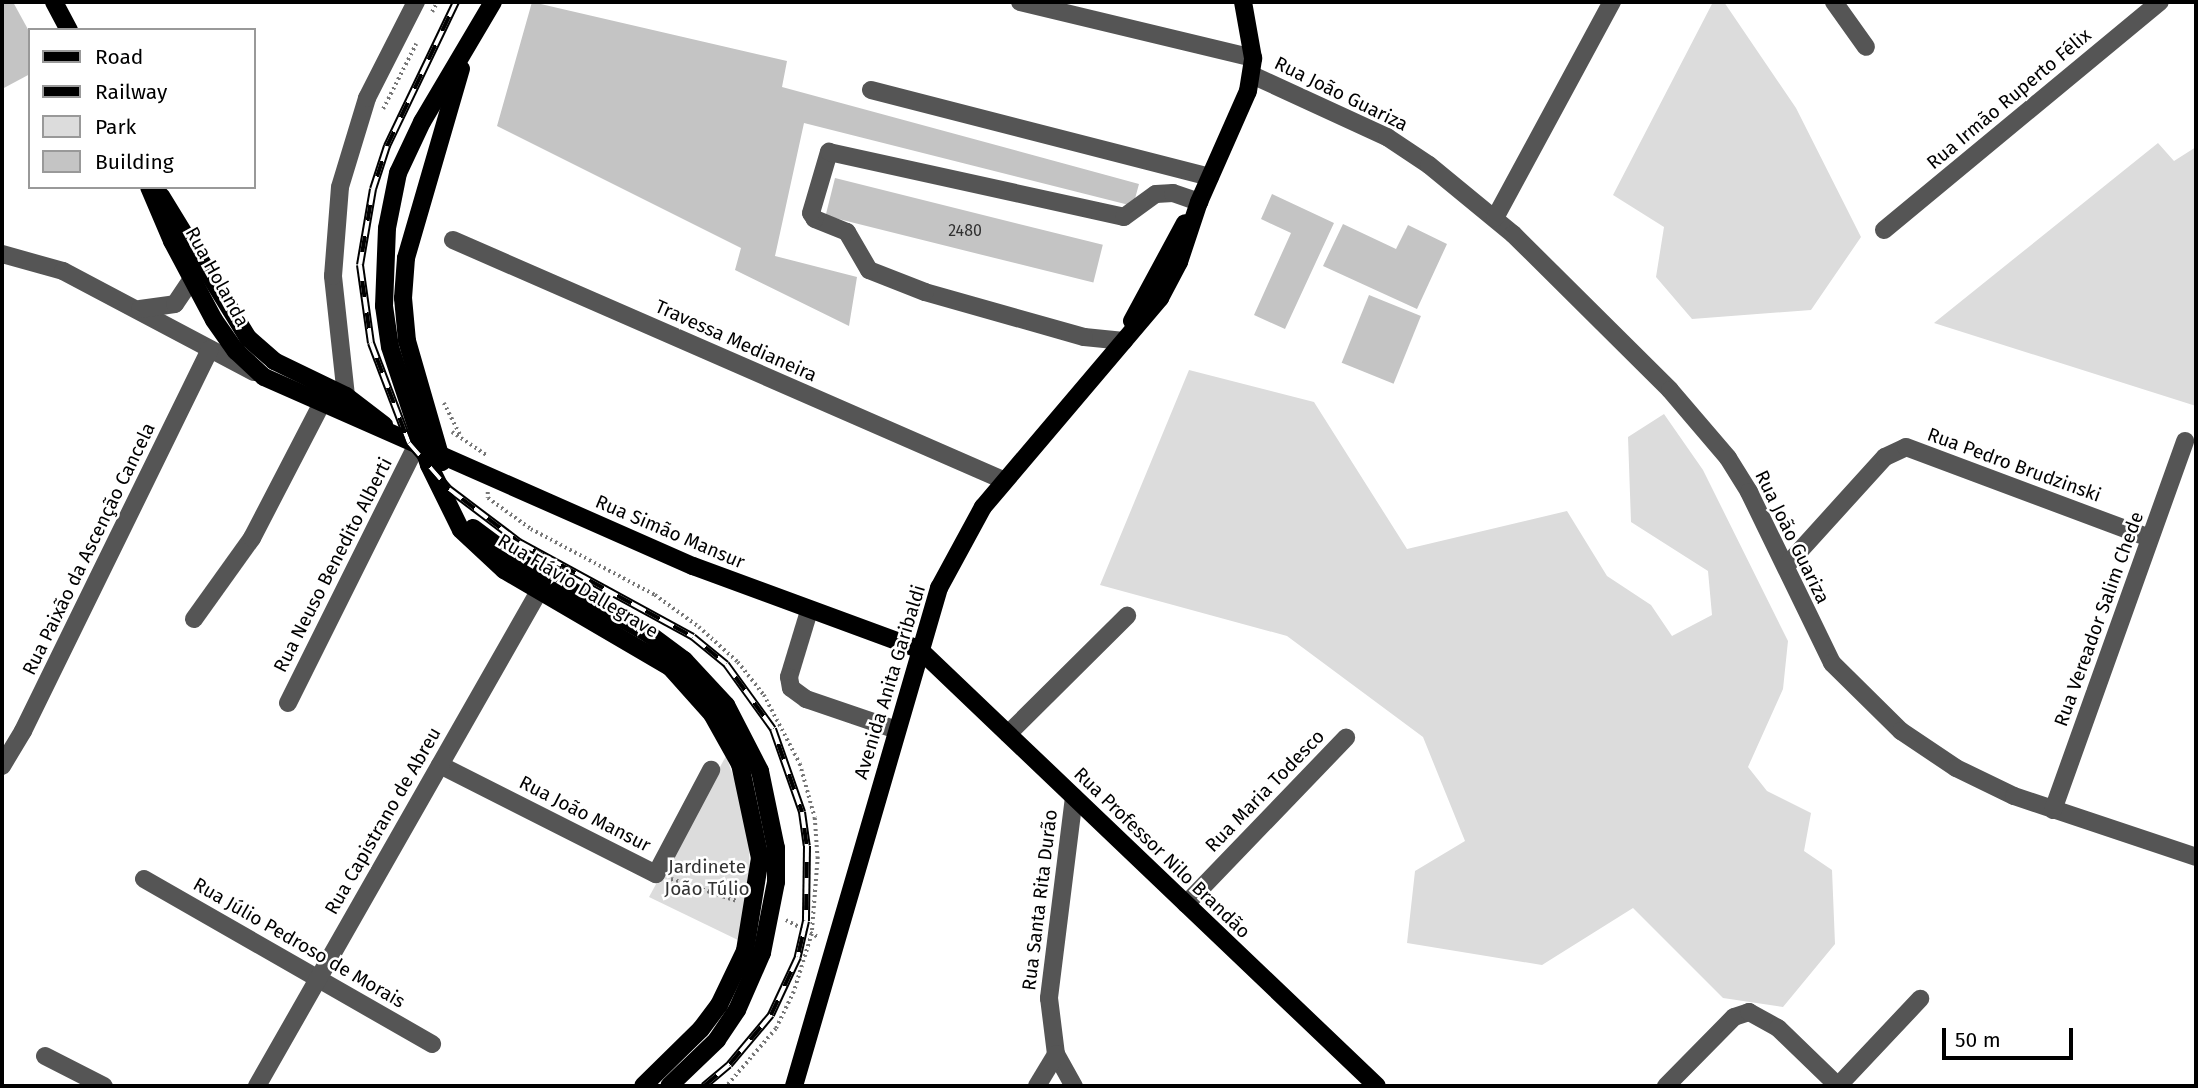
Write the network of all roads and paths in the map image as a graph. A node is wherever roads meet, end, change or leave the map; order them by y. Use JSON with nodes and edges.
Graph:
{"nodes":[{"id":1,"x":54,"y":2,"type":"edge"},
{"id":2,"x":416,"y":2,"type":"edge"},
{"id":3,"x":493,"y":2,"type":"edge"},
{"id":4,"x":1020,"y":2,"type":"edge"},
{"id":5,"x":1243,"y":2,"type":"edge"},
{"id":6,"x":1612,"y":2,"type":"edge"},
{"id":7,"x":1834,"y":2,"type":"edge"},
{"id":8,"x":2160,"y":2,"type":"edge"},
{"id":9,"x":68,"y":28,"type":"edge"},
{"id":10,"x":1866,"y":47,"type":"dead end"},
{"id":11,"x":467,"y":49,"type":"junction"},
{"id":12,"x":1252,"y":66,"type":"junction"},
{"id":13,"x":871,"y":90,"type":"dead end"},
{"id":14,"x":1210,"y":177,"type":"junction"},
{"id":15,"x":150,"y":189,"type":"edge"},
{"id":16,"x":156,"y":189,"type":"edge"},
{"id":17,"x":1199,"y":202,"type":"junction"},
{"id":18,"x":1494,"y":218,"type":"junction"},
{"id":19,"x":1884,"y":230,"type":"dead end"},
{"id":20,"x":453,"y":240,"type":"dead end"},
{"id":21,"x":2,"y":254,"type":"edge"},
{"id":22,"x":192,"y":279,"type":"junction"},
{"id":23,"x":131,"y":307,"type":"junction"},
{"id":24,"x":1124,"y":341,"type":"junction"},
{"id":25,"x":210,"y":349,"type":"junction"},
{"id":26,"x":274,"y":361,"type":"joint"},
{"id":27,"x":264,"y":377,"type":"junction"},
{"id":28,"x":346,"y":396,"type":"junction"},
{"id":29,"x":406,"y":396,"type":"junction"},
{"id":30,"x":440,"y":396,"type":"dead end"},
{"id":31,"x":321,"y":405,"type":"junction"},
{"id":32,"x":381,"y":423,"type":"junction"},
{"id":33,"x":2185,"y":441,"type":"dead end"},
{"id":34,"x":422,"y":449,"type":"junction"},
{"id":35,"x":488,"y":453,"type":"dead end"},
{"id":36,"x":1003,"y":480,"type":"junction"},
{"id":37,"x":2150,"y":538,"type":"junction"},
{"id":38,"x":1786,"y":566,"type":"junction"},
{"id":39,"x":543,"y":584,"type":"junction"},
{"id":40,"x":809,"y":611,"type":"junction"},
{"id":41,"x":1127,"y":616,"type":"dead end"},
{"id":42,"x":194,"y":619,"type":"dead end"},
{"id":43,"x":919,"y":649,"type":"junction"},
{"id":44,"x":288,"y":703,"type":"dead end"},
{"id":45,"x":897,"y":730,"type":"junction"},
{"id":46,"x":1008,"y":734,"type":"junction"},
{"id":47,"x":1346,"y":738,"type":"dead end"},
{"id":48,"x":440,"y":765,"type":"junction"},
{"id":49,"x":2,"y":766,"type":"edge"},
{"id":50,"x":711,"y":770,"type":"dead end"},
{"id":51,"x":1073,"y":797,"type":"junction"},
{"id":52,"x":2053,"y":810,"type":"junction"},
{"id":53,"x":2196,"y":857,"type":"edge"},
{"id":54,"x":656,"y":874,"type":"junction"},
{"id":55,"x":144,"y":879,"type":"dead end"},
{"id":56,"x":1186,"y":904,"type":"junction"},
{"id":57,"x":755,"y":906,"type":"junction"},
{"id":58,"x":781,"y":919,"type":"dead end"},
{"id":59,"x":835,"y":945,"type":"junction"},
{"id":60,"x":316,"y":977,"type":"junction"},
{"id":61,"x":1920,"y":999,"type":"dead end"},
{"id":62,"x":432,"y":1044,"type":"dead end"},
{"id":63,"x":1056,"y":1054,"type":"junction"},
{"id":64,"x":45,"y":1056,"type":"dead end"},
{"id":65,"x":104,"y":1086,"type":"edge"},
{"id":66,"x":257,"y":1086,"type":"edge"},
{"id":67,"x":643,"y":1086,"type":"edge"},
{"id":68,"x":668,"y":1086,"type":"edge"},
{"id":69,"x":794,"y":1086,"type":"edge"},
{"id":70,"x":1037,"y":1086,"type":"edge"},
{"id":71,"x":1074,"y":1086,"type":"edge"},
{"id":72,"x":1377,"y":1086,"type":"edge"},
{"id":73,"x":1666,"y":1086,"type":"edge"},
{"id":74,"x":1838,"y":1086,"type":"edge"}],
"edges":[{"from":1,"to":9,"type":"main road"},
{"from":2,"to":28,"type":"street"},
{"from":3,"to":11,"type":"main road","name":"Rua Flávio Dallegrave"},
{"from":4,"to":12,"type":"street","name":"Rua João Guariza"},
{"from":5,"to":12,"type":"main road"},
{"from":6,"to":18,"type":"street"},
{"from":7,"to":10,"type":"street"},
{"from":8,"to":19,"type":"street","name":"Rua Irmão Ruperto Félix"},
{"from":11,"to":29,"type":"main road","name":"Rua Flávio Dallegrave"},
{"from":11,"to":34,"type":"main road","name":"Rua Flávio Dallegrave"},
{"from":12,"to":14,"type":"main road","name":"Avenida Anita Garibaldi"},
{"from":12,"to":18,"type":"street","name":"Rua João Guariza"},
{"from":13,"to":14,"type":"street"},
{"from":14,"to":17,"type":"main road","name":"Avenida Anita Garibaldi"},
{"from":15,"to":22,"type":"main road","name":"Rua Holanda"},
{"from":16,"to":26,"type":"main road","name":"Rua Holanda"},
{"from":17,"to":24,"type":"main road","name":"Avenida Anita Garibaldi"},
{"from":17,"to":24,"type":"street"},
{"from":18,"to":38,"type":"street","name":"Rua João Guariza"},
{"from":20,"to":36,"type":"street","name":"Travessa Medianeira"},
{"from":21,"to":23,"type":"street","name":"Rua Simão Mansur"},
{"from":22,"to":23,"type":"street","name":"Rua Simão Mansur"},
{"from":22,"to":27,"type":"main road","name":"Rua Holanda"},
{"from":23,"to":25,"type":"street","name":"Rua Simão Mansur"},
{"from":24,"to":36,"type":"main road","name":"Avenida Anita Garibaldi"},
{"from":25,"to":27,"type":"street","name":"Rua Simão Mansur"},
{"from":25,"to":49,"type":"street","name":"Rua Paixão da Ascenção Cancela"},
{"from":26,"to":28,"type":"main road","name":"Rua Simão Mansur"},
{"from":27,"to":31,"type":"main road","name":"Rua Simão Mansur"},
{"from":28,"to":32,"type":"main road","name":"Rua Simão Mansur"},
{"from":29,"to":32,"type":"main road"},
{"from":29,"to":34,"type":"main road","name":"Rua Flávio Dallegrave"},
{"from":30,"to":35,"type":"path"},
{"from":31,"to":34,"type":"main road","name":"Rua Simão Mansur"},
{"from":31,"to":42,"type":"street"},
{"from":32,"to":34,"type":"main road","name":"Rua Simão Mansur"},
{"from":33,"to":37,"type":"street","name":"Rua Vereador Salim Chede"},
{"from":34,"to":39,"type":"main road","name":"Rua Flávio Dallegrave"},
{"from":34,"to":40,"type":"main road","name":"Rua Simão Mansur"},
{"from":34,"to":44,"type":"street","name":"Rua Neuso Benedito Alberti"},
{"from":36,"to":43,"type":"main road","name":"Avenida Anita Garibaldi"},
{"from":37,"to":38,"type":"street","name":"Rua Pedro Brudzinski"},
{"from":37,"to":52,"type":"street","name":"Rua Vereador Salim Chede"},
{"from":38,"to":52,"type":"street","name":"Rua João Guariza"},
{"from":39,"to":48,"type":"street","name":"Rua Capistrano de Abreu"},
{"from":39,"to":57,"type":"main road","name":"Rua Flávio Dallegrave"},
{"from":39,"to":68,"type":"main road","name":"Rua Flávio Dallegrave"},
{"from":40,"to":43,"type":"main road","name":"Rua Simão Mansur"},
{"from":40,"to":45,"type":"street"},
{"from":41,"to":46,"type":"street"},
{"from":43,"to":45,"type":"main road","name":"Avenida Anita Garibaldi"},
{"from":43,"to":46,"type":"main road","name":"Rua Professor Nilo Brandão"},
{"from":45,"to":59,"type":"main road","name":"Avenida Anita Garibaldi"},
{"from":46,"to":51,"type":"main road","name":"Rua Professor Nilo Brandão"},
{"from":47,"to":56,"type":"street","name":"Rua Maria Todesco"},
{"from":48,"to":54,"type":"street","name":"Rua João Mansur"},
{"from":48,"to":60,"type":"street","name":"Rua Capistrano de Abreu"},
{"from":50,"to":54,"type":"street"},
{"from":51,"to":56,"type":"main road","name":"Rua Professor Nilo Brandão"},
{"from":51,"to":63,"type":"street","name":"Rua Santa Rita Durão"},
{"from":52,"to":53,"type":"street","name":"Rua João Guariza"},
{"from":54,"to":57,"type":"path","name":"Rua João Mansur"},
{"from":55,"to":60,"type":"street","name":"Rua Júlio Pedroso de Morais"},
{"from":56,"to":72,"type":"main road","name":"Rua Professor Nilo Brandão"},
{"from":57,"to":67,"type":"main road","name":"Rua Flávio Dallegrave"},
{"from":58,"to":59,"type":"path"},
{"from":59,"to":69,"type":"main road","name":"Avenida Anita Garibaldi"},
{"from":60,"to":62,"type":"street","name":"Rua Júlio Pedroso de Morais"},
{"from":60,"to":66,"type":"street","name":"Rua Capistrano de Abreu"},
{"from":61,"to":74,"type":"street"},
{"from":63,"to":70,"type":"street"},
{"from":63,"to":71,"type":"street","name":"Rua Santa Rita Durão"},
{"from":64,"to":65,"type":"street"},
{"from":73,"to":74,"type":"street"}]}
